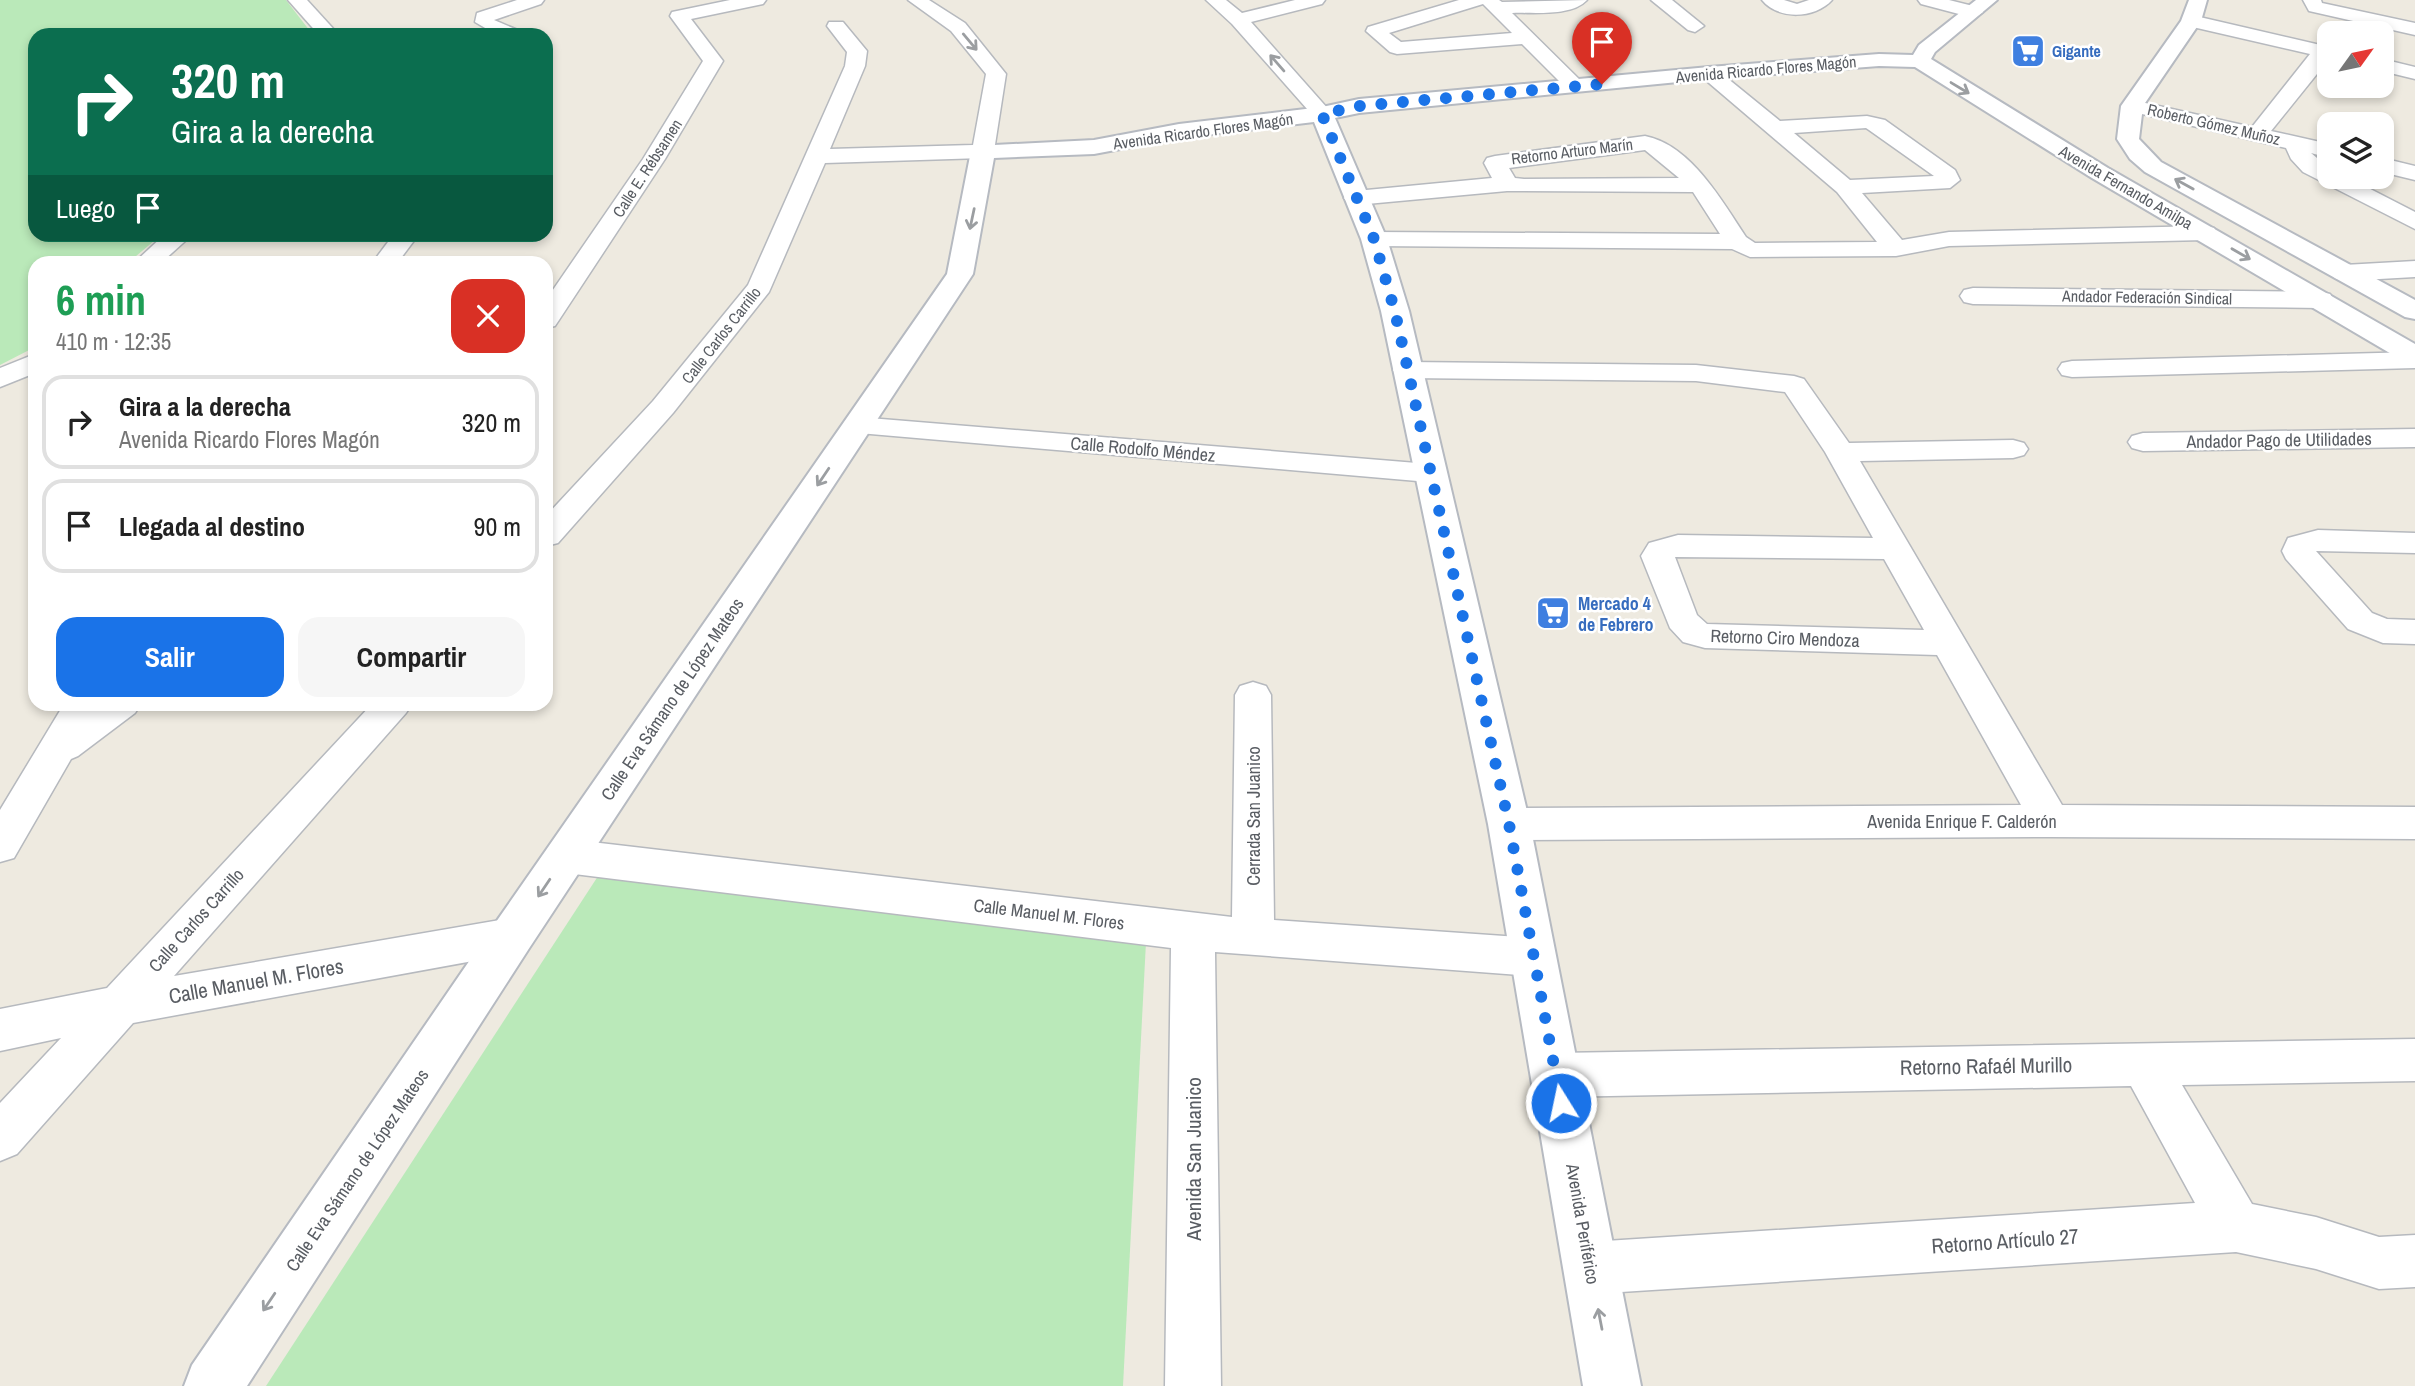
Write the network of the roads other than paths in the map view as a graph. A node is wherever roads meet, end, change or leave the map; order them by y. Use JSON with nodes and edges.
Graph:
{"nodes":[{"id":1,"x":297,"y":0,"type":"edge"},
{"id":2,"x":535,"y":0,"type":"edge"},
{"id":3,"x":757,"y":0,"type":"edge"},
{"id":4,"x":917,"y":0,"type":"edge"},
{"id":5,"x":1215,"y":0,"type":"edge"},
{"id":6,"x":1316,"y":0,"type":"edge"},
{"id":7,"x":1478,"y":0,"type":"edge"},
{"id":8,"x":1578,"y":0,"type":"edge"},
{"id":9,"x":1660,"y":0,"type":"edge"},
{"id":10,"x":1771,"y":0,"type":"edge"},
{"id":11,"x":1823,"y":0,"type":"edge"},
{"id":12,"x":1927,"y":0,"type":"edge"},
{"id":13,"x":2312,"y":0,"type":"edge"},
{"id":14,"x":1493,"y":4,"type":"edge"},
{"id":15,"x":1981,"y":6,"type":"edge"},
{"id":16,"x":2195,"y":11,"type":"edge"},
{"id":17,"x":1239,"y":20,"type":"junction"},
{"id":18,"x":836,"y":26,"type":"dead end"},
{"id":19,"x":1695,"y":26,"type":"dead end"},
{"id":20,"x":323,"y":28,"type":"edge"},
{"id":21,"x":497,"y":28,"type":"edge"},
{"id":22,"x":2415,"y":29,"type":"edge"},
{"id":23,"x":1525,"y":38,"type":"junction"},
{"id":24,"x":2415,"y":41,"type":"edge"},
{"id":25,"x":2317,"y":49,"type":"edge"},
{"id":26,"x":1920,"y":61,"type":"junction"},
{"id":27,"x":2317,"y":63,"type":"edge"},
{"id":28,"x":2398,"y":69,"type":"edge"},
{"id":29,"x":1709,"y":73,"type":"junction"},
{"id":30,"x":1576,"y":87,"type":"junction"},
{"id":31,"x":2132,"y":106,"type":"junction"},
{"id":32,"x":1322,"y":114,"type":"junction"},
{"id":33,"x":1775,"y":128,"type":"junction"},
{"id":34,"x":2033,"y":132,"type":"junction"},
{"id":35,"x":2258,"y":134,"type":"junction"},
{"id":36,"x":2128,"y":139,"type":"junction"},
{"id":37,"x":2295,"y":143,"type":"junction"},
{"id":38,"x":2317,"y":149,"type":"edge"},
{"id":39,"x":983,"y":151,"type":"junction"},
{"id":40,"x":819,"y":156,"type":"junction"},
{"id":41,"x":2153,"y":166,"type":"junction"},
{"id":42,"x":2394,"y":167,"type":"edge"},
{"id":43,"x":2100,"y":173,"type":"junction"},
{"id":44,"x":2415,"y":173,"type":"edge"},
{"id":45,"x":1507,"y":184,"type":"junction"},
{"id":46,"x":1700,"y":185,"type":"junction"},
{"id":47,"x":1845,"y":187,"type":"junction"},
{"id":48,"x":1356,"y":198,"type":"junction"},
{"id":49,"x":2415,"y":222,"type":"edge"},
{"id":50,"x":2205,"y":233,"type":"junction"},
{"id":51,"x":1374,"y":239,"type":"junction"},
{"id":52,"x":171,"y":242,"type":"edge"},
{"id":53,"x":401,"y":242,"type":"edge"},
{"id":54,"x":1737,"y":242,"type":"junction"},
{"id":55,"x":1896,"y":249,"type":"junction"},
{"id":56,"x":154,"y":256,"type":"edge"},
{"id":57,"x":390,"y":256,"type":"edge"},
{"id":58,"x":2415,"y":269,"type":"edge"},
{"id":59,"x":2344,"y":273,"type":"junction"},
{"id":60,"x":1973,"y":296,"type":"dead end"},
{"id":61,"x":2321,"y":300,"type":"junction"},
{"id":62,"x":553,"y":310,"type":"edge"},
{"id":63,"x":2415,"y":311,"type":"edge"},
{"id":64,"x":2415,"y":358,"type":"edge"},
{"id":65,"x":28,"y":367,"type":"edge"},
{"id":66,"x":2072,"y":369,"type":"dead end"},
{"id":67,"x":1407,"y":370,"type":"junction"},
{"id":68,"x":1,"y":388,"type":"edge"},
{"id":69,"x":857,"y":426,"type":"junction"},
{"id":70,"x":2415,"y":438,"type":"edge"},
{"id":71,"x":2143,"y":442,"type":"dead end"},
{"id":72,"x":2013,"y":449,"type":"dead end"},
{"id":73,"x":1840,"y":452,"type":"junction"},
{"id":74,"x":1429,"y":473,"type":"junction"},
{"id":75,"x":553,"y":528,"type":"edge"},
{"id":76,"x":2415,"y":543,"type":"edge"},
{"id":77,"x":1894,"y":549,"type":"junction"},
{"id":78,"x":2415,"y":632,"type":"edge"},
{"id":79,"x":1950,"y":643,"type":"junction"},
{"id":80,"x":1253,"y":695,"type":"dead end"},
{"id":81,"x":79,"y":711,"type":"edge"},
{"id":82,"x":113,"y":711,"type":"edge"},
{"id":83,"x":387,"y":711,"type":"edge"},
{"id":84,"x":53,"y":755,"type":"junction"},
{"id":85,"x":2050,"y":821,"type":"junction"},
{"id":86,"x":2415,"y":823,"type":"edge"},
{"id":87,"x":1509,"y":824,"type":"junction"},
{"id":88,"x":0,"y":846,"type":"edge"},
{"id":89,"x":566,"y":856,"type":"junction"},
{"id":90,"x":1193,"y":932,"type":"junction"},
{"id":91,"x":512,"y":936,"type":"junction"},
{"id":92,"x":1253,"y":936,"type":"junction"},
{"id":93,"x":1534,"y":957,"type":"junction"},
{"id":94,"x":118,"y":1006,"type":"junction"},
{"id":95,"x":0,"y":1030,"type":"edge"},
{"id":96,"x":2415,"y":1060,"type":"edge"},
{"id":97,"x":2143,"y":1063,"type":"junction"},
{"id":98,"x":1557,"y":1076,"type":"junction"},
{"id":99,"x":0,"y":1138,"type":"edge"},
{"id":100,"x":2236,"y":1226,"type":"junction"},
{"id":101,"x":2415,"y":1261,"type":"edge"},
{"id":102,"x":1590,"y":1268,"type":"junction"},
{"id":103,"x":213,"y":1386,"type":"edge"},
{"id":104,"x":1193,"y":1386,"type":"edge"},
{"id":105,"x":1612,"y":1386,"type":"edge"}],
"edges":[{"from":1,"to":20,"type":"street"},
{"from":2,"to":21,"type":"street"},
{"from":3,"to":62,"type":"street","name":"Calle E. Rébsamen"},
{"from":4,"to":39,"type":"street","name":"Calle Eva Sámano de López Mateos","one_way":true},
{"from":5,"to":17,"type":"street","name":"Avenida Periférico"},
{"from":6,"to":17,"type":"street"},
{"from":7,"to":23,"type":"street"},
{"from":8,"to":14,"type":"street"},
{"from":9,"to":19,"type":"street"},
{"from":10,"to":11,"type":"street"},
{"from":12,"to":15,"type":"street"},
{"from":13,"to":22,"type":"street"},
{"from":14,"to":23,"type":"street"},
{"from":15,"to":26,"type":"street"},
{"from":16,"to":25,"type":"street"},
{"from":16,"to":31,"type":"street"},
{"from":32,"to":17,"type":"street","name":"Avenida Periférico","one_way":true},
{"from":18,"to":40,"type":"street","name":"Calle Carlos Carrillo"},
{"from":23,"to":30,"type":"street"},
{"from":24,"to":28,"type":"street"},
{"from":26,"to":29,"type":"street","name":"Avenida Ricardo Flores Magón"},
{"from":26,"to":34,"type":"street","name":"Avenida Fernando Amilpa","one_way":true},
{"from":27,"to":35,"type":"street"},
{"from":29,"to":30,"type":"street","name":"Avenida Ricardo Flores Magón"},
{"from":29,"to":33,"type":"street"},
{"from":30,"to":32,"type":"street","name":"Avenida Ricardo Flores Magón"},
{"from":31,"to":35,"type":"street","name":"Roberto Gómez Muñoz"},
{"from":31,"to":36,"type":"street"},
{"from":32,"to":39,"type":"street","name":"Avenida Ricardo Flores Magón"},
{"from":32,"to":48,"type":"street","name":"Avenida Periférico"},
{"from":33,"to":47,"type":"street"},
{"from":33,"to":47,"type":"street"},
{"from":34,"to":36,"type":"street"},
{"from":34,"to":43,"type":"street","name":"Avenida Fernando Amilpa"},
{"from":35,"to":37,"type":"street","name":"Roberto Gómez Muñoz"},
{"from":36,"to":41,"type":"street","name":"Avenida Fernando Amilpa"},
{"from":37,"to":38,"type":"street","name":"Roberto Gómez Muñoz"},
{"from":37,"to":49,"type":"street","name":"Roberto Gómez Muñoz"},
{"from":39,"to":40,"type":"street","name":"Avenida Ricardo Flores Magón"},
{"from":39,"to":69,"type":"street","name":"Calle Eva Sámano de López Mateos","one_way":true},
{"from":40,"to":75,"type":"street","name":"Calle Carlos Carrillo"},
{"from":41,"to":43,"type":"street"},
{"from":59,"to":41,"type":"street","name":"Avenida Fernando Amilpa","one_way":true},
{"from":42,"to":44,"type":"street"},
{"from":43,"to":50,"type":"street","name":"Avenida Fernando Amilpa"},
{"from":45,"to":46,"type":"street","name":"Retorno Arturo Marín"},
{"from":45,"to":46,"type":"street","name":"Retorno Arturo Marín"},
{"from":45,"to":48,"type":"street","name":"Retorno Arturo Marín"},
{"from":46,"to":54,"type":"street","name":"Retorno Arturo Marín"},
{"from":47,"to":55,"type":"street"},
{"from":48,"to":51,"type":"street","name":"Avenida Periférico"},
{"from":50,"to":55,"type":"street"},
{"from":50,"to":61,"type":"street","name":"Avenida Fernando Amilpa","one_way":true},
{"from":51,"to":54,"type":"street"},
{"from":51,"to":67,"type":"street","name":"Avenida Periférico"},
{"from":52,"to":56,"type":"street"},
{"from":53,"to":57,"type":"street"},
{"from":54,"to":55,"type":"street"},
{"from":58,"to":59,"type":"street"},
{"from":59,"to":63,"type":"street","name":"Avenida Fernando Amilpa"},
{"from":60,"to":61,"type":"street","name":"Andador Federación Sindical"},
{"from":61,"to":64,"type":"street","name":"Avenida Fernando Amilpa"},
{"from":64,"to":66,"type":"street"},
{"from":65,"to":68,"type":"street"},
{"from":67,"to":73,"type":"street"},
{"from":67,"to":74,"type":"street","name":"Avenida Periférico"},
{"from":69,"to":74,"type":"street","name":"Calle Rodolfo Méndez"},
{"from":69,"to":89,"type":"street","name":"Calle Eva Sámano de López Mateos","one_way":true},
{"from":70,"to":71,"type":"street","name":"Andador Pago de Utilidades"},
{"from":72,"to":73,"type":"street"},
{"from":73,"to":77,"type":"street"},
{"from":74,"to":87,"type":"street","name":"Avenida Periférico"},
{"from":76,"to":78,"type":"street"},
{"from":77,"to":79,"type":"street"},
{"from":77,"to":79,"type":"street","name":"Retorno Ciro Mendoza"},
{"from":79,"to":85,"type":"street"},
{"from":80,"to":92,"type":"street","name":"Cerrada San Juanico"},
{"from":81,"to":84,"type":"street"},
{"from":82,"to":84,"type":"street"},
{"from":83,"to":94,"type":"street","name":"Calle Carlos Carrillo"},
{"from":84,"to":88,"type":"street"},
{"from":85,"to":86,"type":"street","name":"Avenida Enrique F. Calderón"},
{"from":85,"to":87,"type":"street","name":"Avenida Enrique F. Calderón"},
{"from":87,"to":93,"type":"street","name":"Avenida Periférico"},
{"from":89,"to":90,"type":"street","name":"Calle Manuel M. Flores"},
{"from":89,"to":91,"type":"street","name":"Calle Eva Sámano de López Mateos","one_way":true},
{"from":90,"to":92,"type":"street","name":"Calle Manuel M. Flores"},
{"from":90,"to":104,"type":"street","name":"Avenida San Juanico"},
{"from":91,"to":94,"type":"street","name":"Calle Manuel M. Flores"},
{"from":91,"to":103,"type":"street","name":"Calle Eva Sámano de López Mateos","one_way":true},
{"from":92,"to":93,"type":"street","name":"Calle Manuel M. Flores"},
{"from":93,"to":98,"type":"street","name":"Avenida Periférico"},
{"from":94,"to":95,"type":"street","name":"Calle Manuel M. Flores"},
{"from":94,"to":99,"type":"street","name":"Calle Carlos Carrillo"},
{"from":96,"to":97,"type":"street","name":"Retorno Rafaél Murillo"},
{"from":97,"to":98,"type":"street","name":"Retorno Rafaél Murillo"},
{"from":97,"to":100,"type":"street"},
{"from":98,"to":102,"type":"street","name":"Avenida Periférico"},
{"from":100,"to":101,"type":"street","name":"Retorno Artículo 27"},
{"from":100,"to":102,"type":"street","name":"Retorno Artículo 27"},
{"from":105,"to":102,"type":"street","name":"Avenida Periférico","one_way":true}]}
